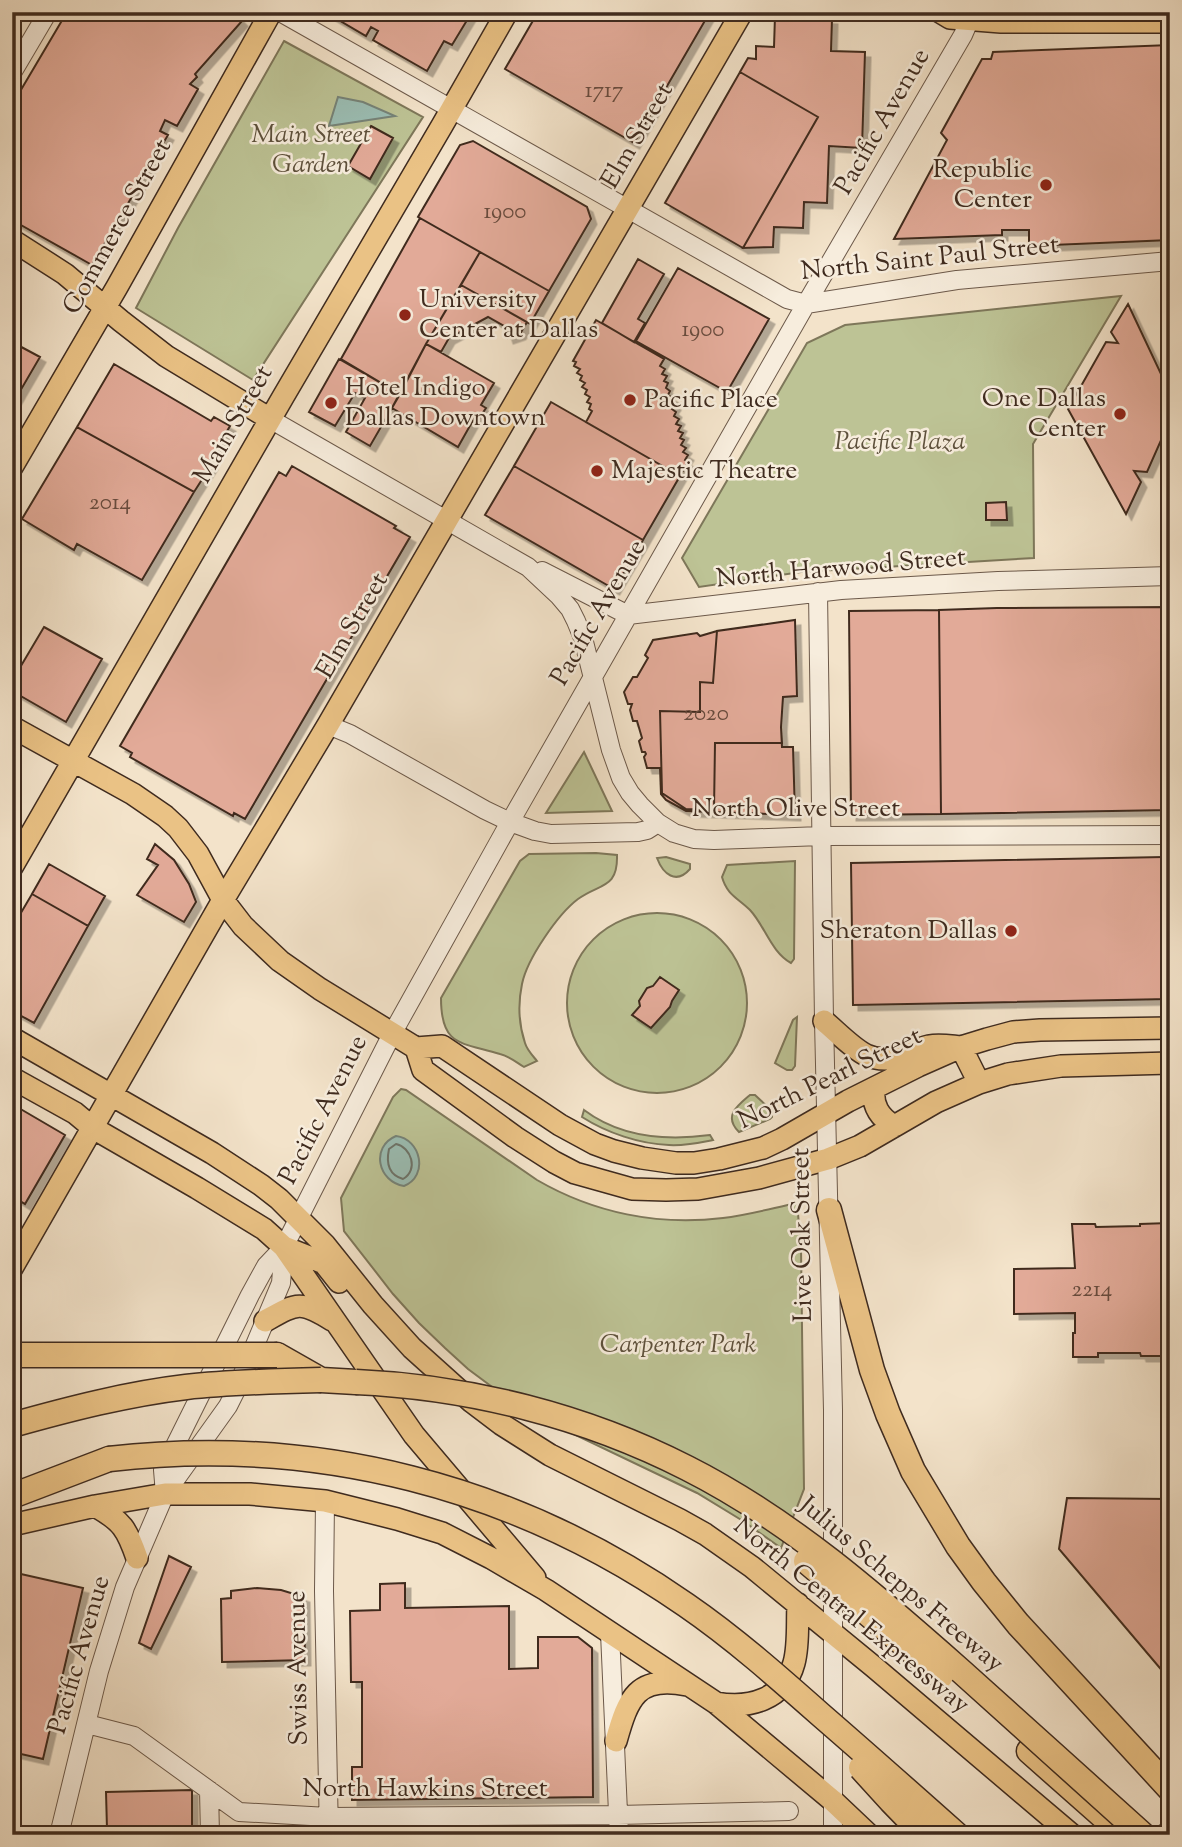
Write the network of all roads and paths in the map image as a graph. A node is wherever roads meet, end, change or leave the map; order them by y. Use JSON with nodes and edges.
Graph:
{"nodes":[{"id":1,"x":48,"y":12,"type":"edge"},
{"id":2,"x":271,"y":12,"type":"edge"},
{"id":3,"x":280,"y":12,"type":"edge"},
{"id":4,"x":507,"y":12,"type":"edge"},
{"id":5,"x":742,"y":12,"type":"edge"},
{"id":6,"x":940,"y":12,"type":"edge"},
{"id":7,"x":972,"y":16,"type":"edge"},
{"id":8,"x":1170,"y":22,"type":"edge"},
{"id":9,"x":12,"y":73,"type":"edge"},
{"id":10,"x":452,"y":109,"type":"junction"},
{"id":11,"x":627,"y":209,"type":"junction"},
{"id":12,"x":12,"y":240,"type":"edge"},
{"id":13,"x":1170,"y":261,"type":"edge"},
{"id":14,"x":806,"y":304,"type":"junction"},
{"id":15,"x":105,"y":307,"type":"junction"},
{"id":16,"x":270,"y":419,"type":"junction"},
{"id":17,"x":12,"y":467,"type":"edge"},
{"id":18,"x":447,"y":520,"type":"junction"},
{"id":19,"x":528,"y":567,"type":"junction"},
{"id":20,"x":1170,"y":576,"type":"edge"},
{"id":21,"x":818,"y":592,"type":"junction"},
{"id":22,"x":628,"y":615,"type":"junction"},
{"id":23,"x":592,"y":679,"type":"junction"},
{"id":24,"x":328,"y":724,"type":"junction"},
{"id":25,"x":12,"y":727,"type":"edge"},
{"id":26,"x":74,"y":762,"type":"junction"},
{"id":27,"x":510,"y":822,"type":"junction"},
{"id":28,"x":658,"y":823,"type":"junction"},
{"id":29,"x":1170,"y":835,"type":"edge"},
{"id":30,"x":821,"y":836,"type":"junction"},
{"id":31,"x":12,"y":867,"type":"edge"},
{"id":32,"x":223,"y":900,"type":"junction"},
{"id":33,"x":824,"y":1021,"type":"junction"},
{"id":34,"x":1170,"y":1028,"type":"edge"},
{"id":35,"x":392,"y":1034,"type":"junction"},
{"id":36,"x":12,"y":1038,"type":"edge"},
{"id":37,"x":961,"y":1047,"type":"junction"},
{"id":38,"x":416,"y":1048,"type":"junction"},
{"id":39,"x":1170,"y":1063,"type":"edge"},
{"id":40,"x":12,"y":1079,"type":"edge"},
{"id":41,"x":979,"y":1083,"type":"junction"},
{"id":42,"x":874,"y":1088,"type":"junction"},
{"id":43,"x":112,"y":1095,"type":"junction"},
{"id":44,"x":827,"y":1114,"type":"junction"},
{"id":45,"x":894,"y":1126,"type":"junction"},
{"id":46,"x":93,"y":1128,"type":"junction"},
{"id":47,"x":828,"y":1159,"type":"junction"},
{"id":48,"x":829,"y":1210,"type":"junction"},
{"id":49,"x":299,"y":1217,"type":"junction"},
{"id":50,"x":284,"y":1247,"type":"junction"},
{"id":51,"x":12,"y":1268,"type":"edge"},
{"id":52,"x":265,"y":1321,"type":"junction"},
{"id":53,"x":335,"y":1322,"type":"junction"},
{"id":54,"x":405,"y":1340,"type":"junction"},
{"id":55,"x":12,"y":1356,"type":"edge"},
{"id":56,"x":321,"y":1380,"type":"junction"},
{"id":57,"x":12,"y":1425,"type":"edge"},
{"id":58,"x":109,"y":1459,"type":"junction"},
{"id":59,"x":12,"y":1477,"type":"edge"},
{"id":60,"x":732,"y":1493,"type":"junction"},
{"id":61,"x":165,"y":1494,"type":"junction"},
{"id":62,"x":12,"y":1496,"type":"edge"},
{"id":63,"x":325,"y":1501,"type":"junction"},
{"id":64,"x":95,"y":1506,"type":"junction"},
{"id":65,"x":12,"y":1525,"type":"edge"},
{"id":66,"x":137,"y":1558,"type":"junction"},
{"id":67,"x":832,"y":1559,"type":"junction"},
{"id":68,"x":545,"y":1590,"type":"junction"},
{"id":69,"x":798,"y":1604,"type":"junction"},
{"id":70,"x":610,"y":1633,"type":"junction"},
{"id":71,"x":834,"y":1633,"type":"junction"},
{"id":72,"x":689,"y":1685,"type":"junction"},
{"id":73,"x":796,"y":1693,"type":"junction"},
{"id":74,"x":716,"y":1703,"type":"junction"},
{"id":75,"x":87,"y":1724,"type":"junction"},
{"id":76,"x":615,"y":1741,"type":"junction"},
{"id":77,"x":1170,"y":1789,"type":"edge"},
{"id":78,"x":209,"y":1790,"type":"junction"},
{"id":79,"x":832,"y":1800,"type":"junction"},
{"id":80,"x":789,"y":1811,"type":"dead end"},
{"id":81,"x":618,"y":1815,"type":"junction"},
{"id":82,"x":329,"y":1826,"type":"edge"},
{"id":83,"x":1170,"y":1829,"type":"edge"},
{"id":84,"x":59,"y":1835,"type":"edge"},
{"id":85,"x":211,"y":1835,"type":"edge"},
{"id":86,"x":619,"y":1835,"type":"edge"},
{"id":87,"x":833,"y":1835,"type":"edge"},
{"id":88,"x":869,"y":1835,"type":"edge"},
{"id":89,"x":924,"y":1835,"type":"edge"},
{"id":90,"x":957,"y":1835,"type":"edge"},
{"id":91,"x":1072,"y":1835,"type":"edge"},
{"id":92,"x":1124,"y":1835,"type":"edge"},
{"id":93,"x":1143,"y":1835,"type":"edge"},
{"id":94,"x":1156,"y":1835,"type":"edge"},
{"id":95,"x":1163,"y":1835,"type":"edge"}],
"edges":[{"from":1,"to":9,"type":"street"},
{"from":2,"to":15,"type":"main road","name":"Commerce Street"},
{"from":3,"to":10,"type":"street","name":"North Saint Paul Street"},
{"from":4,"to":10,"type":"main road","name":"Main Street"},
{"from":5,"to":11,"type":"main road","name":"Elm Street"},
{"from":6,"to":7,"type":"main road"},
{"from":7,"to":8,"type":"main road"},
{"from":7,"to":14,"type":"street","name":"Pacific Avenue"},
{"from":10,"to":11,"type":"street","name":"North Saint Paul Street"},
{"from":10,"to":16,"type":"main road","name":"Main Street"},
{"from":11,"to":14,"type":"street","name":"North Saint Paul Street"},
{"from":11,"to":18,"type":"main road","name":"Elm Street"},
{"from":12,"to":15,"type":"main road"},
{"from":13,"to":14,"type":"street","name":"North Saint Paul Street"},
{"from":14,"to":22,"type":"street","name":"Pacific Avenue"},
{"from":15,"to":16,"type":"main road"},
{"from":15,"to":17,"type":"main road","name":"Commerce Street"},
{"from":16,"to":18,"type":"street"},
{"from":16,"to":26,"type":"main road","name":"Main Street"},
{"from":18,"to":19,"type":"street"},
{"from":18,"to":24,"type":"main road","name":"Elm Street"},
{"from":19,"to":22,"type":"street"},
{"from":19,"to":23,"type":"street"},
{"from":20,"to":21,"type":"street","name":"North Harwood Street"},
{"from":21,"to":22,"type":"street","name":"North Harwood Street"},
{"from":21,"to":30,"type":"street","name":"Live Oak Street"},
{"from":22,"to":23,"type":"street","name":"Pacific Avenue"},
{"from":23,"to":27,"type":"street","name":"Pacific Avenue"},
{"from":23,"to":28,"type":"street"},
{"from":24,"to":27,"type":"street","name":"North Olive Street"},
{"from":24,"to":32,"type":"main road","name":"Elm Street"},
{"from":25,"to":26,"type":"main road","name":"North Pearl Street"},
{"from":26,"to":31,"type":"main road","name":"Main Street"},
{"from":26,"to":32,"type":"main road","name":"North Pearl Street"},
{"from":27,"to":28,"type":"street","name":"North Olive Street"},
{"from":27,"to":35,"type":"street","name":"Pacific Avenue"},
{"from":28,"to":30,"type":"street","name":"North Olive Street"},
{"from":29,"to":30,"type":"street","name":"North Olive Street"},
{"from":30,"to":33,"type":"street","name":"Live Oak Street"},
{"from":32,"to":35,"type":"main road","name":"North Pearl Street"},
{"from":32,"to":43,"type":"main road","name":"Elm Street"},
{"from":33,"to":37,"type":"main road"},
{"from":33,"to":44,"type":"street","name":"Live Oak Street"},
{"from":34,"to":37,"type":"main road","name":"North Pearl Street"},
{"from":35,"to":38,"type":"main road","name":"North Pearl Street"},
{"from":35,"to":49,"type":"street","name":"Pacific Avenue"},
{"from":36,"to":43,"type":"main road","name":"North Central Expressway"},
{"from":37,"to":41,"type":"main road"},
{"from":37,"to":42,"type":"main road","name":"North Pearl Street"},
{"from":38,"to":44,"type":"main road","name":"North Pearl Street"},
{"from":38,"to":47,"type":"main road"},
{"from":39,"to":41,"type":"main road"},
{"from":40,"to":46,"type":"main road"},
{"from":41,"to":45,"type":"main road"},
{"from":42,"to":44,"type":"main road","name":"North Pearl Street"},
{"from":42,"to":45,"type":"main road"},
{"from":43,"to":46,"type":"main road","name":"Elm Street"},
{"from":43,"to":49,"type":"main road","name":"North Central Expressway"},
{"from":44,"to":47,"type":"street","name":"Live Oak Street"},
{"from":45,"to":47,"type":"main road"},
{"from":46,"to":50,"type":"main road"},
{"from":46,"to":51,"type":"main road","name":"Elm Street"},
{"from":47,"to":48,"type":"street","name":"Live Oak Street"},
{"from":48,"to":67,"type":"street","name":"Live Oak Street"},
{"from":48,"to":77,"type":"highway"},
{"from":49,"to":50,"type":"street","name":"Pacific Avenue"},
{"from":49,"to":54,"type":"main road","name":"North Central Expressway"},
{"from":50,"to":52,"type":"street","name":"Pacific Avenue"},
{"from":50,"to":53,"type":"main road"},
{"from":50,"to":54,"type":"main road"},
{"from":50,"to":61,"type":"street","name":"Pacific Avenue"},
{"from":52,"to":53,"type":"main road"},
{"from":52,"to":61,"type":"street","name":"Pacific Avenue"},
{"from":53,"to":68,"type":"main road"},
{"from":54,"to":69,"type":"main road","name":"North Central Expressway"},
{"from":55,"to":56,"type":"highway","bridge":true},
{"from":56,"to":57,"type":"highway","name":"Julius Schepps Freeway","bridge":true},
{"from":56,"to":60,"type":"highway","name":"Julius Schepps Freeway","bridge":true},
{"from":58,"to":59,"type":"highway"},
{"from":58,"to":62,"type":"highway"},
{"from":58,"to":73,"type":"highway","bridge":true},
{"from":60,"to":92,"type":"highway","bridge":true},
{"from":60,"to":93,"type":"highway","name":"Julius Schepps Freeway","bridge":true},
{"from":61,"to":63,"type":"main road"},
{"from":61,"to":64,"type":"main road"},
{"from":61,"to":66,"type":"street","name":"Pacific Avenue"},
{"from":63,"to":68,"type":"main road"},
{"from":63,"to":82,"type":"street","name":"Swiss Avenue"},
{"from":64,"to":65,"type":"main road"},
{"from":64,"to":66,"type":"main road"},
{"from":66,"to":75,"type":"street","name":"Pacific Avenue"},
{"from":67,"to":71,"type":"street","name":"Live Oak Street"},
{"from":67,"to":94,"type":"street"},
{"from":68,"to":70,"type":"main road"},
{"from":69,"to":71,"type":"main road","name":"North Central Expressway"},
{"from":69,"to":74,"type":"main road"},
{"from":70,"to":72,"type":"main road"},
{"from":70,"to":76,"type":"street"},
{"from":71,"to":79,"type":"street","name":"Live Oak Street"},
{"from":71,"to":91,"type":"main road","name":"North Central Expressway"},
{"from":72,"to":74,"type":"main road"},
{"from":72,"to":76,"type":"main road"},
{"from":73,"to":89,"type":"highway","bridge":true},
{"from":73,"to":90,"type":"highway","bridge":true},
{"from":74,"to":79,"type":"main road"},
{"from":75,"to":78,"type":"street","name":"North Hawkins Street"},
{"from":75,"to":84,"type":"street","name":"Pacific Avenue"},
{"from":76,"to":81,"type":"street"},
{"from":78,"to":82,"type":"street","name":"North Hawkins Street"},
{"from":78,"to":85,"type":"street"},
{"from":79,"to":87,"type":"street","name":"Live Oak Street"},
{"from":79,"to":88,"type":"main road"},
{"from":80,"to":81,"type":"street","name":"North Hawkins Street"},
{"from":81,"to":82,"type":"street","name":"North Hawkins Street"},
{"from":81,"to":86,"type":"street"},
{"from":83,"to":95,"type":"street"}]}
